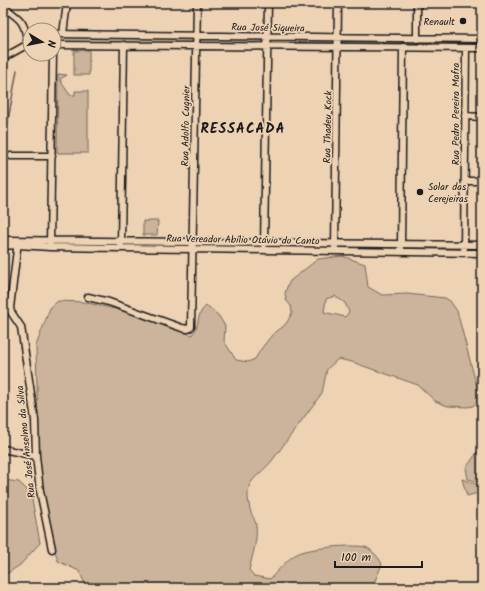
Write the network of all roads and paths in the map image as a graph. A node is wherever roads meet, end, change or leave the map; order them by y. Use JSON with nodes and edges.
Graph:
{"nodes":[{"id":1,"x":4,"y":3,"type":"edge"},
{"id":2,"x":67,"y":3,"type":"edge"},
{"id":3,"x":196,"y":3,"type":"edge"},
{"id":4,"x":268,"y":3,"type":"edge"},
{"id":5,"x":338,"y":3,"type":"edge"},
{"id":6,"x":417,"y":3,"type":"edge"},
{"id":7,"x":22,"y":23,"type":"edge"},
{"id":8,"x":63,"y":34,"type":"joint"},
{"id":9,"x":196,"y":36,"type":"junction"},
{"id":10,"x":268,"y":37,"type":"junction"},
{"id":11,"x":338,"y":38,"type":"junction"},
{"id":12,"x":416,"y":38,"type":"junction"},
{"id":13,"x":482,"y":39,"type":"edge"},
{"id":14,"x":62,"y":45,"type":"edge"},
{"id":15,"x":124,"y":45,"type":"junction"},
{"id":16,"x":196,"y":46,"type":"junction"},
{"id":17,"x":267,"y":46,"type":"junction"},
{"id":18,"x":22,"y":47,"type":"edge"},
{"id":19,"x":338,"y":47,"type":"junction"},
{"id":20,"x":403,"y":47,"type":"junction"},
{"id":21,"x":466,"y":48,"type":"junction"},
{"id":22,"x":482,"y":48,"type":"edge"},
{"id":23,"x":3,"y":58,"type":"edge"},
{"id":24,"x":53,"y":62,"type":"edge"},
{"id":25,"x":465,"y":116,"type":"junction"},
{"id":26,"x":482,"y":117,"type":"edge"},
{"id":27,"x":11,"y":156,"type":"dead end"},
{"id":28,"x":52,"y":156,"type":"junction"},
{"id":29,"x":464,"y":181,"type":"junction"},
{"id":30,"x":482,"y":181,"type":"edge"},
{"id":31,"x":3,"y":240,"type":"edge"},
{"id":32,"x":121,"y":241,"type":"junction"},
{"id":33,"x":18,"y":242,"type":"junction"},
{"id":34,"x":194,"y":242,"type":"junction"},
{"id":35,"x":264,"y":242,"type":"junction"},
{"id":36,"x":335,"y":243,"type":"junction"},
{"id":37,"x":50,"y":244,"type":"junction"},
{"id":38,"x":401,"y":244,"type":"junction"},
{"id":39,"x":464,"y":245,"type":"junction"},
{"id":40,"x":482,"y":245,"type":"edge"},
{"id":41,"x":3,"y":246,"type":"edge"},
{"id":42,"x":121,"y":248,"type":"junction"},
{"id":43,"x":193,"y":249,"type":"junction"},
{"id":44,"x":264,"y":250,"type":"junction"},
{"id":45,"x":335,"y":251,"type":"junction"},
{"id":46,"x":401,"y":252,"type":"junction"},
{"id":47,"x":464,"y":252,"type":"junction"},
{"id":48,"x":482,"y":253,"type":"edge"},
{"id":49,"x":88,"y":298,"type":"dead end"},
{"id":50,"x":3,"y":449,"type":"edge"},
{"id":51,"x":36,"y":456,"type":"junction"},
{"id":52,"x":52,"y":549,"type":"dead end"}],
"edges":[{"from":1,"to":7,"type":"street"},
{"from":2,"to":8,"type":"street"},
{"from":3,"to":9,"type":"street","name":"Rua Adolfo Cugnier"},
{"from":4,"to":10,"type":"street"},
{"from":5,"to":11,"type":"street","name":"Rua Thadeu Kock"},
{"from":6,"to":12,"type":"street"},
{"from":8,"to":9,"type":"street","name":"Rua José Siqueira"},
{"from":9,"to":10,"type":"street","name":"Rua José Siqueira"},
{"from":9,"to":16,"type":"street","name":"Rua Adolfo Cugnier"},
{"from":10,"to":11,"type":"street","name":"Rua José Siqueira"},
{"from":10,"to":17,"type":"street"},
{"from":11,"to":12,"type":"street","name":"Rua José Siqueira"},
{"from":11,"to":19,"type":"street","name":"Rua Thadeu Kock"},
{"from":12,"to":13,"type":"street","name":"Rua José Siqueira"},
{"from":14,"to":15,"type":"street","name":"Rua José Siqueira"},
{"from":15,"to":16,"type":"street","name":"Rua José Siqueira"},
{"from":15,"to":32,"type":"street"},
{"from":16,"to":17,"type":"street","name":"Rua José Siqueira"},
{"from":16,"to":34,"type":"street","name":"Rua Adolfo Cugnier"},
{"from":17,"to":19,"type":"street","name":"Rua José Siqueira"},
{"from":17,"to":35,"type":"street"},
{"from":18,"to":23,"type":"street"},
{"from":19,"to":20,"type":"street","name":"Rua José Siqueira"},
{"from":19,"to":36,"type":"street","name":"Rua Thadeu Kock"},
{"from":20,"to":21,"type":"street","name":"Rua José Siqueira"},
{"from":20,"to":38,"type":"street"},
{"from":21,"to":22,"type":"street","name":"Rua José Siqueira"},
{"from":21,"to":25,"type":"street","name":"Rua Pedro Pereira Mafra"},
{"from":24,"to":28,"type":"street"},
{"from":25,"to":26,"type":"street"},
{"from":25,"to":29,"type":"street","name":"Rua Pedro Pereira Mafra"},
{"from":27,"to":28,"type":"street"},
{"from":28,"to":37,"type":"street"},
{"from":29,"to":30,"type":"street"},
{"from":29,"to":39,"type":"street","name":"Rua Pedro Pereira Mafra"},
{"from":31,"to":33,"type":"street","name":"Rua Vereador Abílio Otávio do Canto"},
{"from":32,"to":34,"type":"street","name":"Rua Vereador Abílio Otávio do Canto"},
{"from":32,"to":37,"type":"street","name":"Rua Vereador Abílio Otávio do Canto"},
{"from":32,"to":42,"type":"street"},
{"from":33,"to":37,"type":"street","name":"Rua Vereador Abílio Otávio do Canto"},
{"from":33,"to":41,"type":"street","name":"Rua Vereador Abílio Otávio do Canto"},
{"from":33,"to":51,"type":"street","name":"Rua José Anselmo da Silva"},
{"from":34,"to":35,"type":"street","name":"Rua Vereador Abílio Otávio do Canto"},
{"from":34,"to":43,"type":"street","name":"Rua Adolfo Cugnier"},
{"from":35,"to":36,"type":"street","name":"Rua Vereador Abílio Otávio do Canto"},
{"from":35,"to":44,"type":"street"},
{"from":36,"to":38,"type":"street","name":"Rua Vereador Abílio Otávio do Canto"},
{"from":36,"to":45,"type":"street","name":"Rua Thadeu Kock"},
{"from":37,"to":42,"type":"street","name":"Rua Vereador Abílio Otávio do Canto"},
{"from":38,"to":39,"type":"street","name":"Rua Vereador Abílio Otávio do Canto"},
{"from":38,"to":46,"type":"street"},
{"from":39,"to":40,"type":"street","name":"Rua Vereador Abílio Otávio do Canto"},
{"from":39,"to":47,"type":"street","name":"Rua Pedro Pereira Mafra"},
{"from":42,"to":43,"type":"street","name":"Rua Vereador Abílio Otávio do Canto"},
{"from":43,"to":44,"type":"street","name":"Rua Vereador Abílio Otávio do Canto"},
{"from":43,"to":49,"type":"street","name":"Rua Adolfo Cugnier"},
{"from":44,"to":45,"type":"street","name":"Rua Vereador Abílio Otávio do Canto"},
{"from":45,"to":46,"type":"street","name":"Rua Vereador Abílio Otávio do Canto"},
{"from":46,"to":47,"type":"street","name":"Rua Vereador Abílio Otávio do Canto"},
{"from":47,"to":48,"type":"street","name":"Rua Vereador Abílio Otávio do Canto"},
{"from":50,"to":51,"type":"street"},
{"from":51,"to":52,"type":"street","name":"Rua José Anselmo da Silva"}]}
